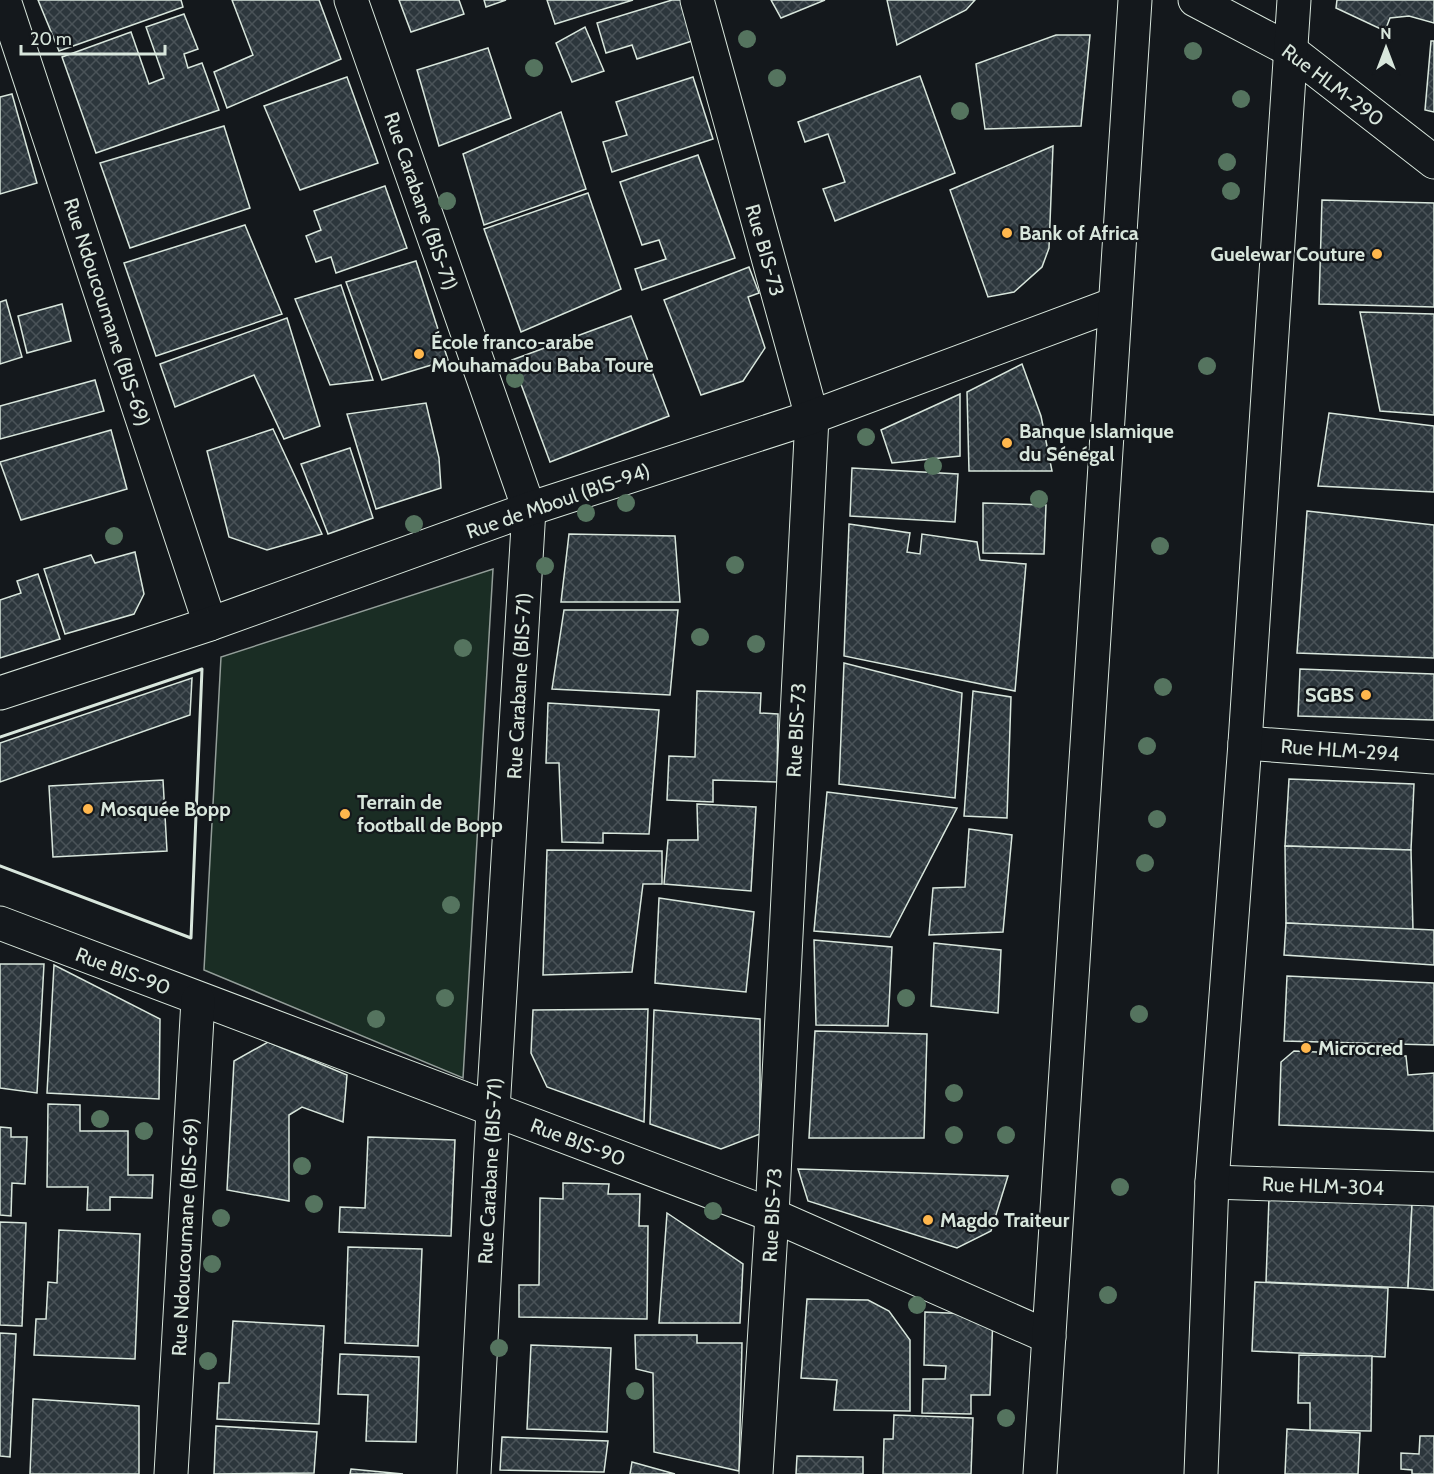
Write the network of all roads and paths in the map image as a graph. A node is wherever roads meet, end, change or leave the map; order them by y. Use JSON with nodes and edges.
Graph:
{"nodes":[{"id":1,"x":4,"y":0,"type":"edge"},
{"id":2,"x":351,"y":0,"type":"edge"},
{"id":3,"x":697,"y":0,"type":"edge"},
{"id":4,"x":1135,"y":0,"type":"edge"},
{"id":5,"x":1195,"y":0,"type":"edge"},
{"id":6,"x":1294,"y":0,"type":"edge"},
{"id":7,"x":1290,"y":50,"type":"junction"},
{"id":8,"x":1434,"y":162,"type":"edge"},
{"id":9,"x":1115,"y":304,"type":"junction"},
{"id":10,"x":812,"y":417,"type":"junction"},
{"id":11,"x":530,"y":509,"type":"junction"},
{"id":12,"x":210,"y":624,"type":"junction"},
{"id":13,"x":0,"y":693,"type":"edge"},
{"id":14,"x":1245,"y":743,"type":"junction"},
{"id":15,"x":1434,"y":757,"type":"edge"},
{"id":16,"x":0,"y":923,"type":"edge"},
{"id":17,"x":198,"y":1000,"type":"junction"},
{"id":18,"x":493,"y":1110,"type":"junction"},
{"id":19,"x":1212,"y":1182,"type":"junction"},
{"id":20,"x":1434,"y":1189,"type":"edge"},
{"id":21,"x":772,"y":1215,"type":"junction"},
{"id":22,"x":1049,"y":1337,"type":"junction"},
{"id":23,"x":171,"y":1474,"type":"edge"},
{"id":24,"x":474,"y":1474,"type":"edge"},
{"id":25,"x":756,"y":1474,"type":"edge"},
{"id":26,"x":1040,"y":1474,"type":"edge"},
{"id":27,"x":1201,"y":1474,"type":"edge"}],
"edges":[{"from":1,"to":12,"type":"street","name":"Rue Ndoucoumane (BIS-69)"},
{"from":2,"to":11,"type":"street","name":"Rue Carabane (BIS-71)"},
{"from":3,"to":10,"type":"street","name":"Rue BIS-73"},
{"from":4,"to":9,"type":"street"},
{"from":5,"to":7,"type":"street","name":"Rue HLM-290"},
{"from":6,"to":7,"type":"street"},
{"from":7,"to":8,"type":"street","name":"Rue HLM-290"},
{"from":7,"to":14,"type":"street"},
{"from":9,"to":10,"type":"street","name":"Rue de Mboul (BIS-94)"},
{"from":9,"to":22,"type":"street"},
{"from":10,"to":11,"type":"street","name":"Rue de Mboul (BIS-94)"},
{"from":10,"to":21,"type":"street","name":"Rue BIS-73"},
{"from":11,"to":12,"type":"street","name":"Rue de Mboul (BIS-94)"},
{"from":11,"to":18,"type":"street","name":"Rue Carabane (BIS-71)"},
{"from":12,"to":13,"type":"street","name":"Rue de Mboul (BIS-94)"},
{"from":14,"to":15,"type":"street","name":"Rue HLM-294"},
{"from":14,"to":19,"type":"street"},
{"from":16,"to":17,"type":"street","name":"Rue BIS-90"},
{"from":17,"to":18,"type":"street","name":"Rue BIS-90"},
{"from":17,"to":23,"type":"street","name":"Rue Ndoucoumane (BIS-69)"},
{"from":18,"to":21,"type":"street","name":"Rue BIS-90"},
{"from":18,"to":24,"type":"street","name":"Rue Carabane (BIS-71)"},
{"from":19,"to":20,"type":"street","name":"Rue HLM-304"},
{"from":19,"to":27,"type":"street"},
{"from":21,"to":22,"type":"street","name":"Rue BIS-90"},
{"from":21,"to":25,"type":"street","name":"Rue BIS-73"},
{"from":22,"to":26,"type":"street"}]}
